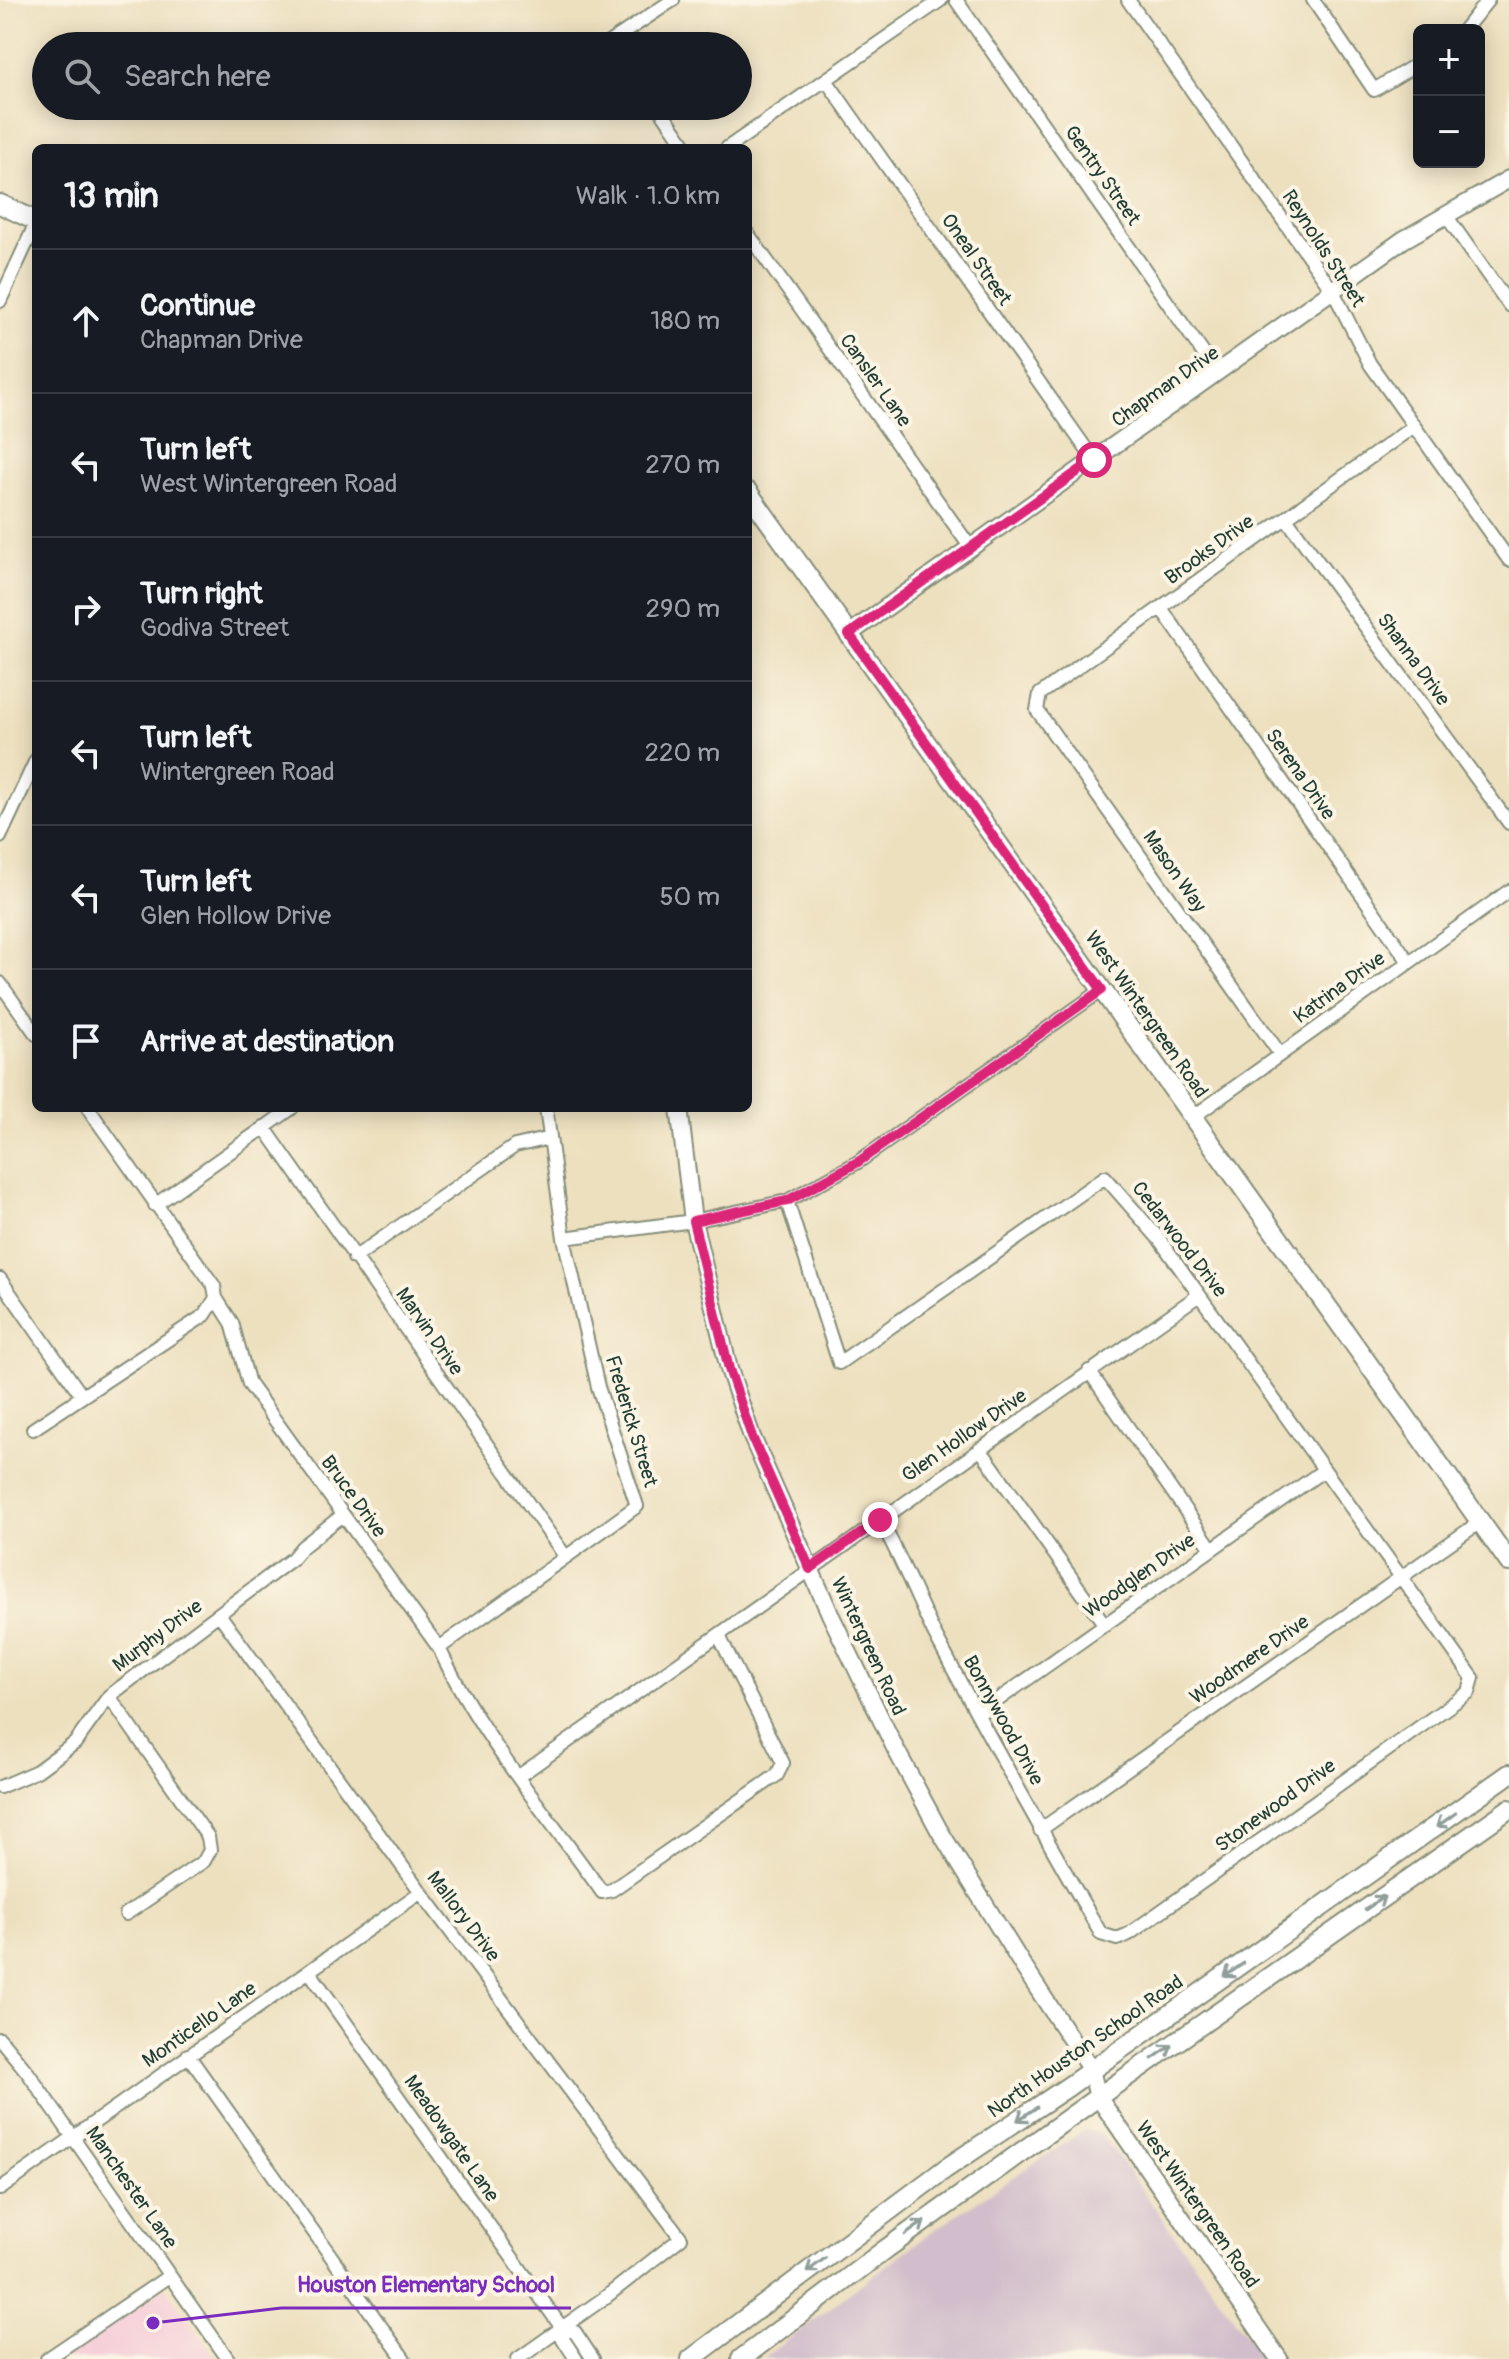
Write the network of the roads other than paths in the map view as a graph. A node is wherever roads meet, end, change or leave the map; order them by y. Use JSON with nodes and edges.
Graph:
{"nodes":[{"id":1,"x":673,"y":0,"type":"edge"},
{"id":2,"x":941,"y":0,"type":"edge"},
{"id":3,"x":956,"y":0,"type":"edge"},
{"id":4,"x":1128,"y":0,"type":"edge"},
{"id":5,"x":1313,"y":0,"type":"edge"},
{"id":6,"x":1488,"y":0,"type":"edge"},
{"id":7,"x":1469,"y":24,"type":"edge"},
{"id":8,"x":628,"y":32,"type":"edge"},
{"id":9,"x":1413,"y":67,"type":"edge"},
{"id":10,"x":826,"y":80,"type":"junction"},
{"id":11,"x":668,"y":120,"type":"edge"},
{"id":12,"x":684,"y":144,"type":"edge"},
{"id":13,"x":733,"y":144,"type":"edge"},
{"id":14,"x":1509,"y":179,"type":"edge"},
{"id":15,"x":0,"y":204,"type":"edge"},
{"id":16,"x":1445,"y":214,"type":"junction"},
{"id":17,"x":32,"y":220,"type":"edge"},
{"id":18,"x":32,"y":231,"type":"edge"},
{"id":19,"x":752,"y":240,"type":"edge"},
{"id":20,"x":1333,"y":291,"type":"junction"},
{"id":21,"x":0,"y":301,"type":"edge"},
{"id":22,"x":1509,"y":305,"type":"edge"},
{"id":23,"x":1217,"y":373,"type":"junction"},
{"id":24,"x":1414,"y":426,"type":"junction"},
{"id":25,"x":1094,"y":460,"type":"junction"},
{"id":26,"x":752,"y":498,"type":"edge"},
{"id":27,"x":1286,"y":518,"type":"junction"},
{"id":28,"x":971,"y":548,"type":"junction"},
{"id":29,"x":1509,"y":560,"type":"edge"},
{"id":30,"x":1161,"y":608,"type":"junction"},
{"id":31,"x":849,"y":634,"type":"junction"},
{"id":32,"x":1037,"y":710,"type":"joint"},
{"id":33,"x":32,"y":769,"type":"edge"},
{"id":34,"x":1509,"y":823,"type":"edge"},
{"id":35,"x":0,"y":837,"type":"edge"},
{"id":36,"x":1509,"y":891,"type":"edge"},
{"id":37,"x":1409,"y":962,"type":"junction"},
{"id":38,"x":0,"y":983,"type":"edge"},
{"id":39,"x":1102,"y":990,"type":"junction"},
{"id":40,"x":32,"y":1028,"type":"edge"},
{"id":41,"x":1280,"y":1054,"type":"junction"},
{"id":42,"x":91,"y":1112,"type":"edge"},
{"id":43,"x":286,"y":1112,"type":"edge"},
{"id":44,"x":547,"y":1112,"type":"edge"},
{"id":45,"x":679,"y":1112,"type":"edge"},
{"id":46,"x":1193,"y":1117,"type":"junction"},
{"id":47,"x":264,"y":1127,"type":"junction"},
{"id":48,"x":550,"y":1138,"type":"junction"},
{"id":49,"x":787,"y":1201,"type":"junction"},
{"id":50,"x":155,"y":1205,"type":"junction"},
{"id":51,"x":693,"y":1221,"type":"junction"},
{"id":52,"x":564,"y":1238,"type":"junction"},
{"id":53,"x":354,"y":1258,"type":"junction"},
{"id":54,"x":0,"y":1279,"type":"edge"},
{"id":55,"x":1199,"y":1295,"type":"junction"},
{"id":56,"x":216,"y":1298,"type":"junction"},
{"id":57,"x":1089,"y":1371,"type":"junction"},
{"id":58,"x":82,"y":1396,"type":"junction"},
{"id":59,"x":33,"y":1429,"type":"dead end"},
{"id":60,"x":980,"y":1449,"type":"junction"},
{"id":61,"x":1324,"y":1470,"type":"junction"},
{"id":62,"x":343,"y":1515,"type":"junction"},
{"id":63,"x":880,"y":1520,"type":"junction"},
{"id":64,"x":1480,"y":1522,"type":"junction"},
{"id":65,"x":1212,"y":1549,"type":"junction"},
{"id":66,"x":565,"y":1556,"type":"junction"},
{"id":67,"x":1509,"y":1562,"type":"edge"},
{"id":68,"x":810,"y":1569,"type":"junction"},
{"id":69,"x":1401,"y":1576,"type":"junction"},
{"id":70,"x":219,"y":1614,"type":"junction"},
{"id":71,"x":1105,"y":1625,"type":"junction"},
{"id":72,"x":719,"y":1636,"type":"junction"},
{"id":73,"x":439,"y":1648,"type":"junction"},
{"id":74,"x":1469,"y":1692,"type":"joint"},
{"id":75,"x":109,"y":1696,"type":"junction"},
{"id":76,"x":978,"y":1714,"type":"junction"},
{"id":77,"x":1509,"y":1774,"type":"edge"},
{"id":78,"x":519,"y":1776,"type":"junction"},
{"id":79,"x":0,"y":1787,"type":"edge"},
{"id":80,"x":1509,"y":1809,"type":"edge"},
{"id":81,"x":1040,"y":1830,"type":"junction"},
{"id":82,"x":421,"y":1892,"type":"junction"},
{"id":83,"x":126,"y":1914,"type":"dead end"},
{"id":84,"x":1101,"y":1934,"type":"joint"},
{"id":85,"x":309,"y":1971,"type":"junction"},
{"id":86,"x":0,"y":2039,"type":"edge"},
{"id":87,"x":188,"y":2055,"type":"junction"},
{"id":88,"x":1091,"y":2070,"type":"junction"},
{"id":89,"x":1098,"y":2097,"type":"junction"},
{"id":90,"x":73,"y":2138,"type":"junction"},
{"id":91,"x":0,"y":2189,"type":"edge"},
{"id":92,"x":169,"y":2276,"type":"junction"},
{"id":93,"x":562,"y":2328,"type":"junction"},
{"id":94,"x":47,"y":2359,"type":"edge"},
{"id":95,"x":228,"y":2359,"type":"edge"},
{"id":96,"x":404,"y":2359,"type":"edge"},
{"id":97,"x":518,"y":2359,"type":"edge"},
{"id":98,"x":576,"y":2359,"type":"edge"},
{"id":99,"x":593,"y":2359,"type":"edge"},
{"id":100,"x":691,"y":2359,"type":"edge"},
{"id":101,"x":741,"y":2359,"type":"edge"},
{"id":102,"x":1279,"y":2359,"type":"edge"}],
"edges":[{"from":1,"to":8,"type":"street"},
{"from":2,"to":10,"type":"street"},
{"from":3,"to":23,"type":"street","name":"Gentry Street"},
{"from":4,"to":20,"type":"street","name":"Reynolds Street"},
{"from":5,"to":9,"type":"street"},
{"from":6,"to":7,"type":"street"},
{"from":10,"to":13,"type":"street"},
{"from":10,"to":25,"type":"street","name":"Oneal Street"},
{"from":11,"to":12,"type":"street"},
{"from":14,"to":16,"type":"street","name":"Chapman Drive"},
{"from":15,"to":17,"type":"main road"},
{"from":16,"to":20,"type":"street","name":"Chapman Drive"},
{"from":16,"to":22,"type":"street"},
{"from":18,"to":21,"type":"street"},
{"from":19,"to":28,"type":"street","name":"Cansler Lane"},
{"from":20,"to":23,"type":"street","name":"Chapman Drive"},
{"from":20,"to":24,"type":"street","name":"Reynolds Street"},
{"from":23,"to":25,"type":"street","name":"Chapman Drive"},
{"from":24,"to":27,"type":"street","name":"Brooks Drive"},
{"from":24,"to":29,"type":"street","name":"Reynolds Street"},
{"from":25,"to":28,"type":"street","name":"Chapman Drive"},
{"from":26,"to":31,"type":"main road","name":"West Wintergreen Road"},
{"from":27,"to":30,"type":"street","name":"Brooks Drive"},
{"from":27,"to":34,"type":"street","name":"Shanna Drive"},
{"from":28,"to":31,"type":"street","name":"Chapman Drive"},
{"from":30,"to":32,"type":"street","name":"Brooks Drive"},
{"from":30,"to":37,"type":"street","name":"Serena Drive"},
{"from":31,"to":39,"type":"main road","name":"West Wintergreen Road"},
{"from":32,"to":41,"type":"street","name":"Mason Way"},
{"from":33,"to":35,"type":"street"},
{"from":36,"to":37,"type":"street","name":"Katrina Drive"},
{"from":37,"to":41,"type":"street","name":"Katrina Drive"},
{"from":38,"to":40,"type":"street"},
{"from":39,"to":46,"type":"main road","name":"West Wintergreen Road"},
{"from":39,"to":49,"type":"street"},
{"from":41,"to":46,"type":"street","name":"Katrina Drive"},
{"from":42,"to":50,"type":"street","name":"Bruce Drive"},
{"from":43,"to":47,"type":"street"},
{"from":44,"to":48,"type":"street","name":"Frederick Street"},
{"from":45,"to":51,"type":"street","name":"Wintergreen Road"},
{"from":46,"to":64,"type":"main road","name":"West Wintergreen Road"},
{"from":47,"to":50,"type":"street"},
{"from":47,"to":53,"type":"street","name":"Marvin Drive"},
{"from":48,"to":52,"type":"street","name":"Frederick Street"},
{"from":48,"to":53,"type":"street"},
{"from":49,"to":51,"type":"street"},
{"from":49,"to":55,"type":"street","name":"Cedarwood Drive"},
{"from":50,"to":56,"type":"street","name":"Bruce Drive"},
{"from":51,"to":52,"type":"street"},
{"from":51,"to":68,"type":"street","name":"Wintergreen Road"},
{"from":52,"to":66,"type":"street","name":"Frederick Street"},
{"from":53,"to":66,"type":"street","name":"Marvin Drive"},
{"from":54,"to":58,"type":"street"},
{"from":55,"to":57,"type":"street","name":"Glen Hollow Drive"},
{"from":55,"to":61,"type":"street","name":"Cedarwood Drive"},
{"from":56,"to":58,"type":"street"},
{"from":56,"to":62,"type":"street","name":"Bruce Drive"},
{"from":57,"to":60,"type":"street","name":"Glen Hollow Drive"},
{"from":57,"to":65,"type":"street"},
{"from":58,"to":59,"type":"street"},
{"from":60,"to":63,"type":"street","name":"Glen Hollow Drive"},
{"from":60,"to":71,"type":"street"},
{"from":61,"to":65,"type":"street","name":"Woodglen Drive"},
{"from":61,"to":69,"type":"street","name":"Cedarwood Drive"},
{"from":62,"to":70,"type":"street","name":"Murphy Drive"},
{"from":62,"to":73,"type":"street","name":"Bruce Drive"},
{"from":63,"to":68,"type":"street","name":"Glen Hollow Drive"},
{"from":63,"to":76,"type":"street","name":"Bonnywood Drive"},
{"from":64,"to":67,"type":"main road","name":"West Wintergreen Road"},
{"from":64,"to":69,"type":"street","name":"Woodmere Drive"},
{"from":65,"to":71,"type":"street","name":"Woodglen Drive"},
{"from":66,"to":73,"type":"street","name":"Frederick Street"},
{"from":68,"to":72,"type":"street","name":"Glen Hollow Drive"},
{"from":68,"to":88,"type":"street","name":"Wintergreen Road"},
{"from":69,"to":74,"type":"street","name":"Cedarwood Drive"},
{"from":69,"to":81,"type":"street","name":"Woodmere Drive"},
{"from":70,"to":75,"type":"street","name":"Murphy Drive"},
{"from":70,"to":82,"type":"street","name":"Mallory Drive"},
{"from":71,"to":76,"type":"street","name":"Woodglen Drive"},
{"from":72,"to":78,"type":"street","name":"Glen Hollow Drive"},
{"from":72,"to":78,"type":"street","name":"Bruce Drive"},
{"from":73,"to":78,"type":"street","name":"Bruce Drive"},
{"from":74,"to":84,"type":"street","name":"Stonewood Drive"},
{"from":75,"to":79,"type":"street","name":"Murphy Drive"},
{"from":75,"to":83,"type":"street"},
{"from":76,"to":81,"type":"street","name":"Bonnywood Drive"},
{"from":77,"to":88,"type":"main road","name":"North Houston School Road","one_way":true},
{"from":89,"to":80,"type":"main road","one_way":true},
{"from":81,"to":84,"type":"street","name":"Bonnywood Drive"},
{"from":82,"to":85,"type":"street","name":"Monticello Lane"},
{"from":82,"to":93,"type":"street","name":"Mallory Drive"},
{"from":85,"to":87,"type":"street","name":"Monticello Lane"},
{"from":85,"to":93,"type":"street","name":"Meadowgate Lane"},
{"from":86,"to":90,"type":"street","name":"Manchester Lane"},
{"from":87,"to":90,"type":"street","name":"Monticello Lane"},
{"from":87,"to":96,"type":"street"},
{"from":88,"to":89,"type":"street","name":"West Wintergreen Road"},
{"from":88,"to":100,"type":"main road","name":"North Houston School Road","one_way":true},
{"from":101,"to":89,"type":"main road","one_way":true},
{"from":89,"to":102,"type":"street","name":"West Wintergreen Road"},
{"from":90,"to":91,"type":"street","name":"Monticello Lane"},
{"from":90,"to":92,"type":"street","name":"Manchester Lane"},
{"from":92,"to":94,"type":"street"},
{"from":92,"to":95,"type":"street","name":"Manchester Lane"},
{"from":93,"to":97,"type":"street"},
{"from":93,"to":98,"type":"street","name":"Meadowgate Lane"},
{"from":93,"to":99,"type":"street","name":"Meadowgate Lane"}]}
